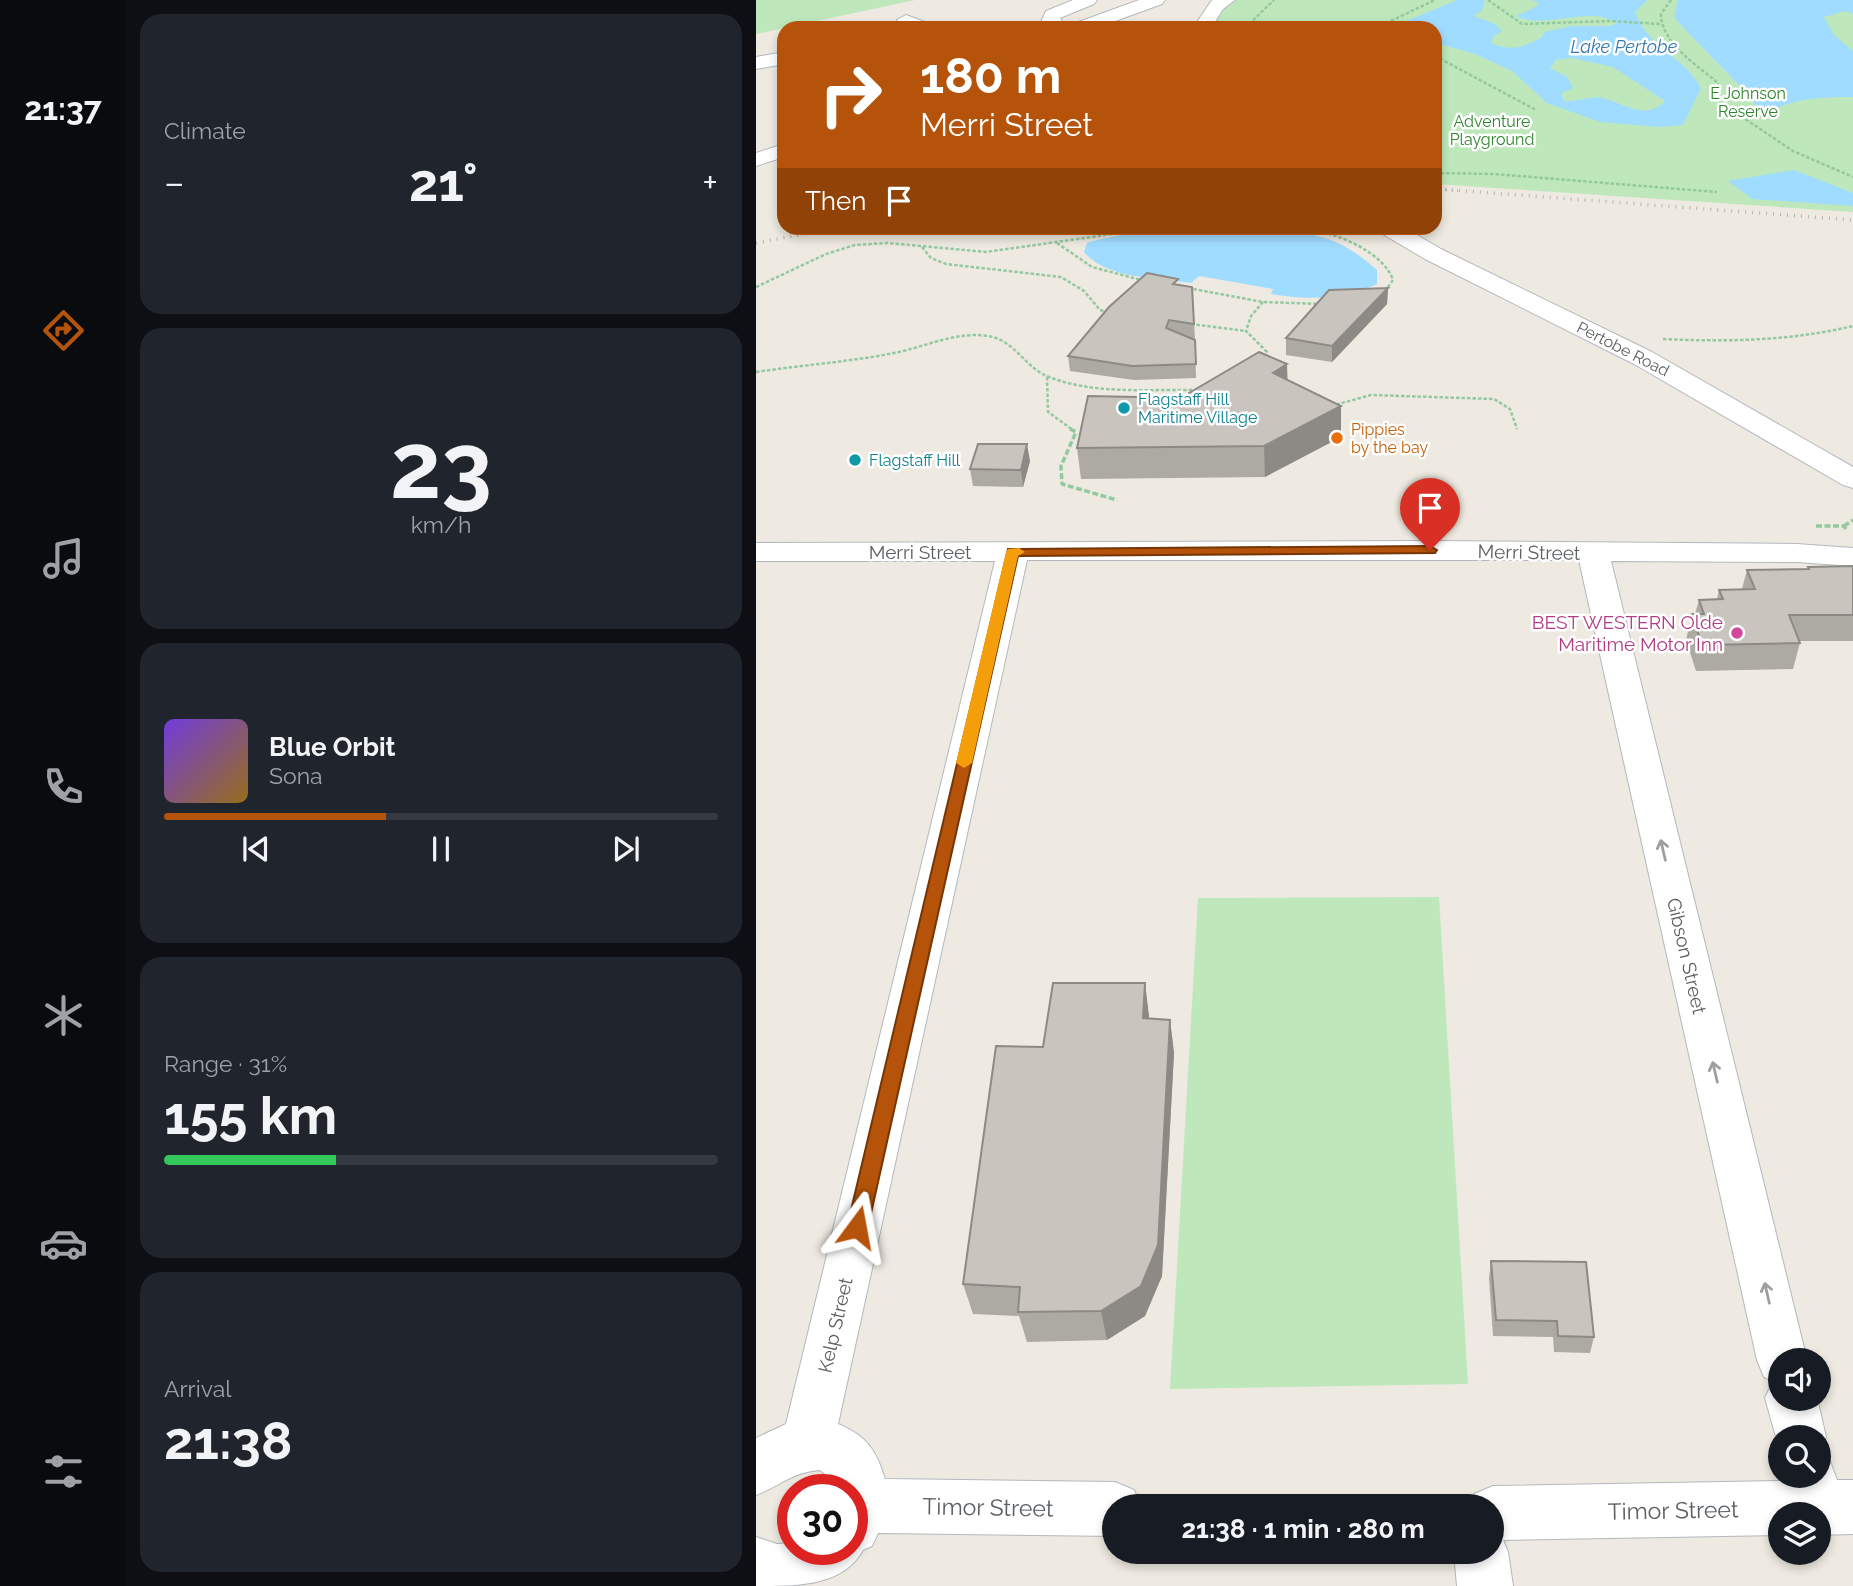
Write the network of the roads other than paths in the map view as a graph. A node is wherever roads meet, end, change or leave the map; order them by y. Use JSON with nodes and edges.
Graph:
{"nodes":[{"id":1,"x":1088,"y":0,"type":"edge"},
{"id":2,"x":1156,"y":0,"type":"edge"},
{"id":3,"x":1226,"y":0,"type":"edge"},
{"id":4,"x":1050,"y":21,"type":"edge"},
{"id":5,"x":1098,"y":21,"type":"edge"},
{"id":6,"x":1206,"y":21,"type":"edge"},
{"id":7,"x":777,"y":59,"type":"edge"},
{"id":8,"x":756,"y":63,"type":"edge"},
{"id":9,"x":777,"y":152,"type":"edge"},
{"id":10,"x":756,"y":160,"type":"edge"},
{"id":11,"x":1401,"y":235,"type":"edge"},
{"id":12,"x":1853,"y":479,"type":"edge"},
{"id":13,"x":1849,"y":533,"type":"edge"},
{"id":14,"x":756,"y":552,"type":"edge"},
{"id":15,"x":1013,"y":552,"type":"junction"},
{"id":16,"x":1592,"y":552,"type":"junction"},
{"id":17,"x":1797,"y":553,"type":"junction"},
{"id":18,"x":1853,"y":557,"type":"edge"},
{"id":19,"x":1779,"y":1348,"type":"edge"},
{"id":20,"x":808,"y":1443,"type":"junction"},
{"id":21,"x":756,"y":1469,"type":"edge"},
{"id":22,"x":857,"y":1474,"type":"edge"},
{"id":23,"x":1827,"y":1496,"type":"edge"},
{"id":24,"x":1102,"y":1510,"type":"edge"},
{"id":25,"x":1504,"y":1512,"type":"edge"},
{"id":26,"x":868,"y":1527,"type":"edge"},
{"id":27,"x":1482,"y":1564,"type":"edge"},
{"id":28,"x":813,"y":1565,"type":"edge"},
{"id":29,"x":769,"y":1574,"type":"edge"},
{"id":30,"x":1485,"y":1586,"type":"edge"}],
"edges":[{"from":1,"to":4,"type":"street"},
{"from":2,"to":5,"type":"street"},
{"from":3,"to":6,"type":"street"},
{"from":7,"to":8,"type":"street"},
{"from":9,"to":10,"type":"street"},
{"from":11,"to":12,"type":"street","name":"Pertobe Road"},
{"from":13,"to":17,"type":"street","name":"Merri Street"},
{"from":14,"to":15,"type":"street","name":"Merri Street"},
{"from":15,"to":16,"type":"street","name":"Merri Street"},
{"from":15,"to":20,"type":"street","name":"Kelp Street"},
{"from":16,"to":17,"type":"street","name":"Merri Street"},
{"from":19,"to":16,"type":"street","name":"Gibson Street","one_way":true},
{"from":17,"to":18,"type":"street","name":"Merri Street"},
{"from":20,"to":21,"type":"street"},
{"from":20,"to":22,"type":"street"},
{"from":23,"to":25,"type":"street","name":"Timor Street"},
{"from":24,"to":26,"type":"street","name":"Timor Street"},
{"from":27,"to":30,"type":"street"},
{"from":28,"to":29,"type":"street"}]}
